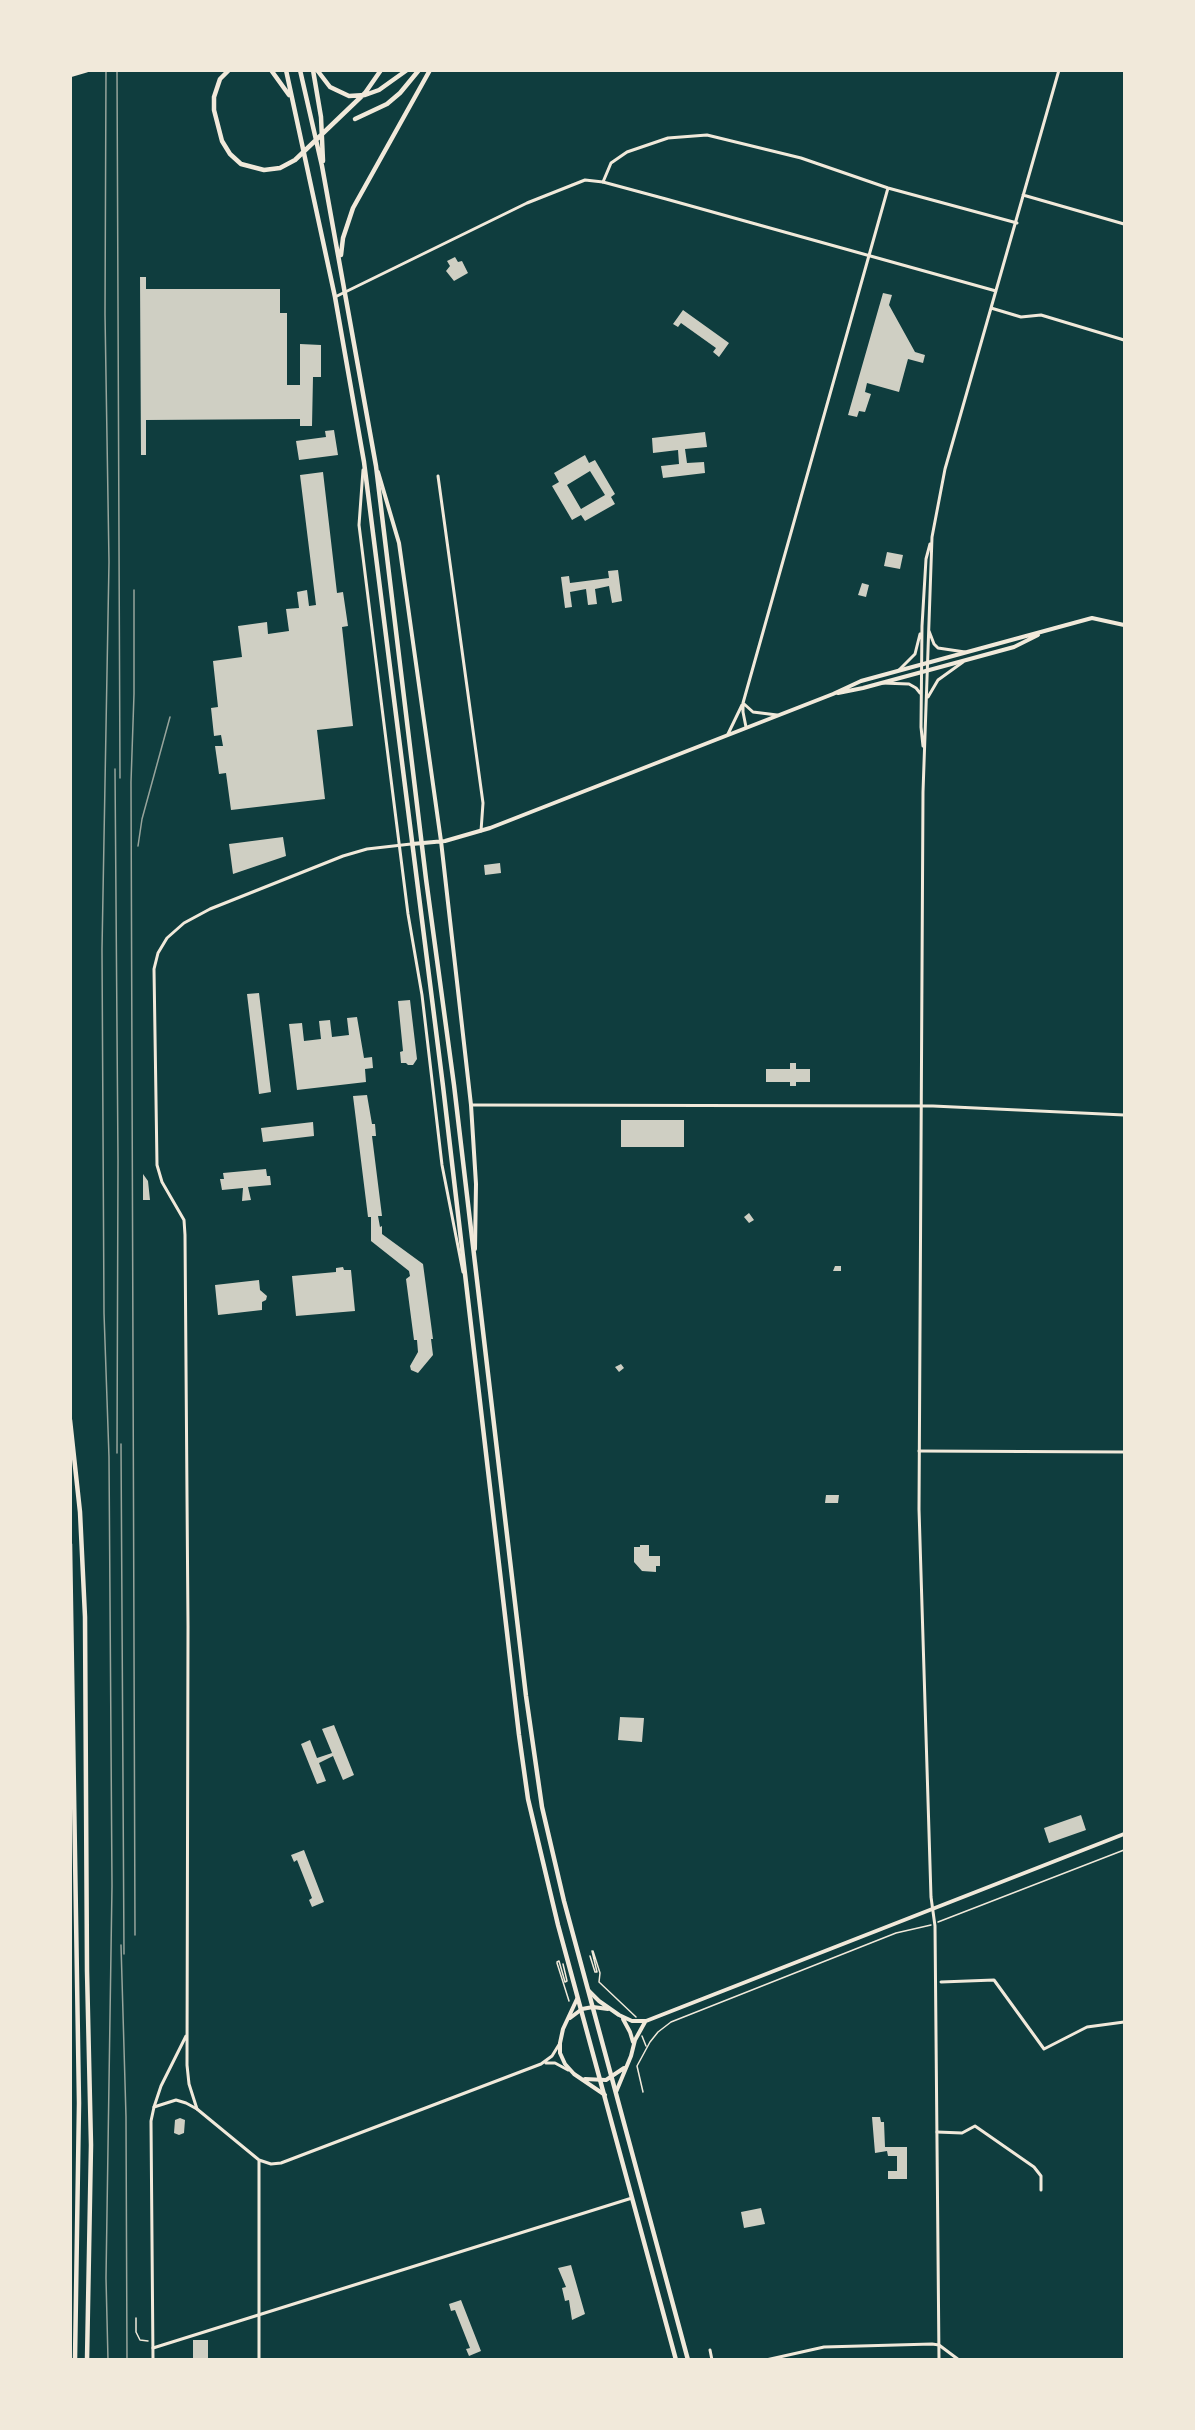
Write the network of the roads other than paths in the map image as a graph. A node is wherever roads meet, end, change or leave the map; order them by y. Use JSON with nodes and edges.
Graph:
{"nodes":[{"id":1,"x":87,"y":70,"type":"edge"},
{"id":2,"x":229,"y":70,"type":"edge"},
{"id":3,"x":272,"y":70,"type":"edge"},
{"id":4,"x":286,"y":70,"type":"edge"},
{"id":5,"x":300,"y":70,"type":"edge"},
{"id":6,"x":315,"y":70,"type":"edge"},
{"id":7,"x":381,"y":70,"type":"edge"},
{"id":8,"x":407,"y":70,"type":"edge"},
{"id":9,"x":418,"y":70,"type":"edge"},
{"id":10,"x":430,"y":70,"type":"edge"},
{"id":11,"x":1059,"y":70,"type":"edge"},
{"id":12,"x":70,"y":75,"type":"edge"},
{"id":13,"x":295,"y":107,"type":"junction"},
{"id":14,"x":355,"y":119,"type":"dead end"},
{"id":15,"x":322,"y":166,"type":"junction"},
{"id":16,"x":603,"y":182,"type":"junction"},
{"id":17,"x":888,"y":188,"type":"junction"},
{"id":18,"x":1023,"y":195,"type":"junction"},
{"id":19,"x":1017,"y":223,"type":"junction"},
{"id":20,"x":1125,"y":224,"type":"edge"},
{"id":21,"x":869,"y":257,"type":"junction"},
{"id":22,"x":340,"y":261,"type":"junction"},
{"id":23,"x":996,"y":291,"type":"junction"},
{"id":24,"x":345,"y":292,"type":"junction"},
{"id":25,"x":335,"y":297,"type":"junction"},
{"id":26,"x":991,"y":308,"type":"junction"},
{"id":27,"x":1125,"y":340,"type":"edge"},
{"id":28,"x":364,"y":462,"type":"junction"},
{"id":29,"x":376,"y":466,"type":"junction"},
{"id":30,"x":438,"y":476,"type":"dead end"},
{"id":31,"x":932,"y":537,"type":"junction"},
{"id":32,"x":922,"y":626,"type":"junction"},
{"id":33,"x":928,"y":626,"type":"junction"},
{"id":34,"x":1125,"y":626,"type":"edge"},
{"id":35,"x":1044,"y":632,"type":"junction"},
{"id":36,"x":965,"y":652,"type":"junction"},
{"id":37,"x":965,"y":661,"type":"junction"},
{"id":38,"x":924,"y":663,"type":"junction"},
{"id":39,"x":899,"y":670,"type":"junction"},
{"id":40,"x":924,"y":672,"type":"junction"},
{"id":41,"x":881,"y":683,"type":"junction"},
{"id":42,"x":833,"y":694,"type":"junction"},
{"id":43,"x":921,"y":695,"type":"junction"},
{"id":44,"x":927,"y":698,"type":"junction"},
{"id":45,"x":743,"y":703,"type":"junction"},
{"id":46,"x":777,"y":715,"type":"junction"},
{"id":47,"x":746,"y":727,"type":"junction"},
{"id":48,"x":728,"y":735,"type":"junction"},
{"id":49,"x":924,"y":755,"type":"junction"},
{"id":50,"x":481,"y":831,"type":"junction"},
{"id":51,"x":441,"y":841,"type":"junction"},
{"id":52,"x":422,"y":843,"type":"junction"},
{"id":53,"x":411,"y":844,"type":"junction"},
{"id":54,"x":399,"y":845,"type":"junction"},
{"id":55,"x":471,"y":1105,"type":"junction"},
{"id":56,"x":921,"y":1106,"type":"junction"},
{"id":57,"x":1125,"y":1115,"type":"edge"},
{"id":58,"x":475,"y":1265,"type":"junction"},
{"id":59,"x":471,"y":1315,"type":"junction"},
{"id":60,"x":70,"y":1420,"type":"edge"},
{"id":61,"x":919,"y":1451,"type":"junction"},
{"id":62,"x":1125,"y":1452,"type":"edge"},
{"id":63,"x":70,"y":1544,"type":"edge"},
{"id":64,"x":1125,"y":1834,"type":"edge"},
{"id":65,"x":932,"y":1911,"type":"junction"},
{"id":66,"x":941,"y":1982,"type":"dead end"},
{"id":67,"x":588,"y":1990,"type":"junction"},
{"id":68,"x":578,"y":1992,"type":"junction"},
{"id":69,"x":593,"y":2007,"type":"junction"},
{"id":70,"x":582,"y":2010,"type":"junction"},
{"id":71,"x":611,"y":2010,"type":"junction"},
{"id":72,"x":619,"y":2016,"type":"junction"},
{"id":73,"x":646,"y":2021,"type":"junction"},
{"id":74,"x":1125,"y":2022,"type":"edge"},
{"id":75,"x":566,"y":2024,"type":"junction"},
{"id":76,"x":187,"y":2035,"type":"junction"},
{"id":77,"x":560,"y":2043,"type":"junction"},
{"id":78,"x":633,"y":2046,"type":"junction"},
{"id":79,"x":628,"y":2063,"type":"junction"},
{"id":80,"x":542,"y":2064,"type":"junction"},
{"id":81,"x":574,"y":2074,"type":"junction"},
{"id":82,"x":578,"y":2077,"type":"junction"},
{"id":83,"x":612,"y":2077,"type":"junction"},
{"id":84,"x":601,"y":2081,"type":"junction"},
{"id":85,"x":616,"y":2092,"type":"junction"},
{"id":86,"x":605,"y":2095,"type":"junction"},
{"id":87,"x":154,"y":2107,"type":"junction"},
{"id":88,"x":197,"y":2109,"type":"junction"},
{"id":89,"x":937,"y":2132,"type":"junction"},
{"id":90,"x":259,"y":2160,"type":"junction"},
{"id":91,"x":1041,"y":2190,"type":"dead end"},
{"id":92,"x":633,"y":2198,"type":"junction"},
{"id":93,"x":259,"y":2315,"type":"junction"},
{"id":94,"x":939,"y":2346,"type":"junction"},
{"id":95,"x":153,"y":2348,"type":"junction"},
{"id":96,"x":710,"y":2350,"type":"dead end"},
{"id":97,"x":75,"y":2360,"type":"edge"},
{"id":98,"x":87,"y":2360,"type":"edge"},
{"id":99,"x":153,"y":2360,"type":"edge"},
{"id":100,"x":259,"y":2360,"type":"edge"},
{"id":101,"x":676,"y":2360,"type":"edge"},
{"id":102,"x":688,"y":2360,"type":"edge"},
{"id":103,"x":712,"y":2360,"type":"edge"},
{"id":104,"x":766,"y":2360,"type":"edge"},
{"id":105,"x":939,"y":2360,"type":"edge"},
{"id":106,"x":959,"y":2360,"type":"edge"}],
"edges":[{"from":1,"to":12,"type":"main road"},
{"from":2,"to":7,"type":"main road"},
{"from":3,"to":13,"type":"main road"},
{"from":4,"to":13,"type":"main road"},
{"from":5,"to":15,"type":"main road"},
{"from":6,"to":8,"type":"main road"},
{"from":6,"to":15,"type":"main road"},
{"from":9,"to":14,"type":"main road"},
{"from":10,"to":22,"type":"main road"},
{"from":11,"to":18,"type":"street"},
{"from":13,"to":25,"type":"main road"},
{"from":15,"to":22,"type":"main road"},
{"from":16,"to":17,"type":"street"},
{"from":16,"to":21,"type":"street"},
{"from":16,"to":24,"type":"street"},
{"from":17,"to":19,"type":"street"},
{"from":17,"to":21,"type":"street"},
{"from":18,"to":19,"type":"street"},
{"from":18,"to":20,"type":"street"},
{"from":19,"to":23,"type":"street"},
{"from":21,"to":23,"type":"street"},
{"from":21,"to":45,"type":"street"},
{"from":22,"to":24,"type":"main road"},
{"from":23,"to":26,"type":"street"},
{"from":24,"to":25,"type":"street"},
{"from":24,"to":29,"type":"main road"},
{"from":25,"to":28,"type":"main road"},
{"from":26,"to":27,"type":"street"},
{"from":26,"to":31,"type":"street"},
{"from":28,"to":53,"type":"main road"},
{"from":28,"to":54,"type":"street"},
{"from":29,"to":51,"type":"main road"},
{"from":29,"to":52,"type":"main road"},
{"from":30,"to":50,"type":"street"},
{"from":31,"to":32,"type":"street"},
{"from":31,"to":33,"type":"street"},
{"from":32,"to":38,"type":"street"},
{"from":32,"to":39,"type":"street"},
{"from":33,"to":36,"type":"street"},
{"from":33,"to":38,"type":"street"},
{"from":34,"to":35,"type":"main road"},
{"from":35,"to":36,"type":"main road"},
{"from":35,"to":37,"type":"main road"},
{"from":36,"to":38,"type":"main road"},
{"from":37,"to":40,"type":"main road"},
{"from":37,"to":44,"type":"street"},
{"from":38,"to":39,"type":"main road"},
{"from":38,"to":40,"type":"street"},
{"from":39,"to":42,"type":"main road"},
{"from":40,"to":41,"type":"main road"},
{"from":40,"to":43,"type":"street"},
{"from":40,"to":44,"type":"street"},
{"from":41,"to":42,"type":"main road"},
{"from":41,"to":43,"type":"street"},
{"from":42,"to":46,"type":"main road"},
{"from":43,"to":49,"type":"street"},
{"from":44,"to":49,"type":"street"},
{"from":45,"to":46,"type":"street"},
{"from":45,"to":47,"type":"street"},
{"from":45,"to":48,"type":"street"},
{"from":46,"to":47,"type":"main road"},
{"from":47,"to":48,"type":"main road"},
{"from":48,"to":50,"type":"main road"},
{"from":49,"to":56,"type":"street"},
{"from":50,"to":51,"type":"main road"},
{"from":51,"to":52,"type":"main road"},
{"from":51,"to":55,"type":"main road"},
{"from":52,"to":53,"type":"main road"},
{"from":52,"to":58,"type":"main road"},
{"from":53,"to":54,"type":"street"},
{"from":53,"to":59,"type":"main road"},
{"from":54,"to":59,"type":"street"},
{"from":54,"to":76,"type":"street"},
{"from":55,"to":56,"type":"street"},
{"from":55,"to":58,"type":"main road"},
{"from":56,"to":57,"type":"street"},
{"from":56,"to":61,"type":"street"},
{"from":58,"to":67,"type":"main road"},
{"from":59,"to":68,"type":"main road"},
{"from":60,"to":98,"type":"main road"},
{"from":61,"to":62,"type":"street"},
{"from":61,"to":65,"type":"street"},
{"from":63,"to":97,"type":"main road"},
{"from":64,"to":65,"type":"main road"},
{"from":65,"to":73,"type":"main road"},
{"from":65,"to":89,"type":"street"},
{"from":66,"to":74,"type":"street"},
{"from":67,"to":69,"type":"main road"},
{"from":67,"to":71,"type":"main road"},
{"from":68,"to":70,"type":"main road"},
{"from":68,"to":75,"type":"main road"},
{"from":69,"to":70,"type":"main road"},
{"from":69,"to":71,"type":"main road"},
{"from":69,"to":83,"type":"main road"},
{"from":70,"to":75,"type":"main road"},
{"from":70,"to":84,"type":"main road"},
{"from":71,"to":72,"type":"main road"},
{"from":72,"to":73,"type":"main road"},
{"from":72,"to":78,"type":"main road"},
{"from":73,"to":78,"type":"main road"},
{"from":75,"to":77,"type":"main road"},
{"from":76,"to":87,"type":"street"},
{"from":76,"to":88,"type":"street"},
{"from":77,"to":80,"type":"street"},
{"from":77,"to":81,"type":"main road"},
{"from":78,"to":79,"type":"main road"},
{"from":79,"to":83,"type":"main road"},
{"from":79,"to":85,"type":"main road"},
{"from":80,"to":81,"type":"street"},
{"from":80,"to":90,"type":"street"},
{"from":81,"to":82,"type":"main road"},
{"from":82,"to":84,"type":"main road"},
{"from":82,"to":86,"type":"main road"},
{"from":83,"to":84,"type":"main road"},
{"from":83,"to":85,"type":"main road"},
{"from":84,"to":86,"type":"main road"},
{"from":85,"to":102,"type":"main road"},
{"from":86,"to":92,"type":"main road"},
{"from":87,"to":88,"type":"street"},
{"from":87,"to":95,"type":"street"},
{"from":88,"to":90,"type":"street"},
{"from":89,"to":91,"type":"street"},
{"from":89,"to":94,"type":"street"},
{"from":90,"to":93,"type":"street"},
{"from":92,"to":93,"type":"street"},
{"from":92,"to":101,"type":"main road"},
{"from":93,"to":95,"type":"street"},
{"from":93,"to":100,"type":"street"},
{"from":94,"to":104,"type":"street"},
{"from":94,"to":105,"type":"street"},
{"from":94,"to":106,"type":"street"},
{"from":95,"to":99,"type":"street"},
{"from":96,"to":103,"type":"street"}]}
